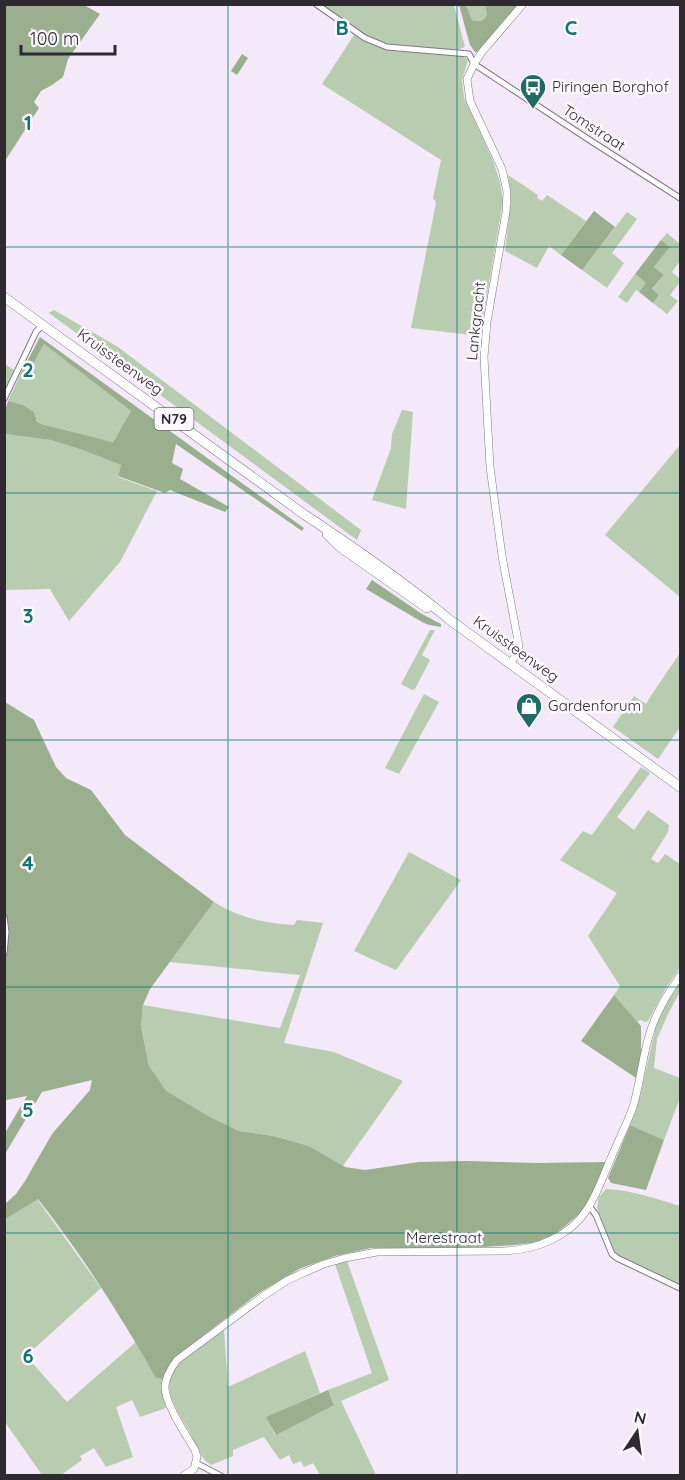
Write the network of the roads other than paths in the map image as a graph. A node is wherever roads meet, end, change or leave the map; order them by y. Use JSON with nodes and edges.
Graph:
{"nodes":[{"id":1,"x":316,"y":4,"type":"edge"},
{"id":2,"x":523,"y":4,"type":"edge"},
{"id":3,"x":474,"y":64,"type":"junction"},
{"id":4,"x":681,"y":198,"type":"edge"},
{"id":5,"x":4,"y":297,"type":"edge"},
{"id":6,"x":43,"y":324,"type":"junction"},
{"id":7,"x":4,"y":399,"type":"edge"},
{"id":8,"x":511,"y":663,"type":"junction"},
{"id":9,"x":681,"y":786,"type":"edge"},
{"id":10,"x":4,"y":917,"type":"edge"},
{"id":11,"x":4,"y":953,"type":"edge"},
{"id":12,"x":681,"y":976,"type":"edge"},
{"id":13,"x":590,"y":1206,"type":"junction"},
{"id":14,"x":681,"y":1288,"type":"edge"},
{"id":15,"x":196,"y":1463,"type":"junction"},
{"id":16,"x":183,"y":1476,"type":"edge"},
{"id":17,"x":221,"y":1476,"type":"edge"}],
"edges":[{"from":1,"to":3,"type":"street","name":"Tomstraat"},
{"from":2,"to":3,"type":"street","name":"Lankgracht"},
{"from":3,"to":4,"type":"street","name":"Tomstraat"},
{"from":3,"to":8,"type":"street","name":"Lankgracht"},
{"from":5,"to":6,"type":"main road","name":"Kruissteenweg","number":"N79"},
{"from":6,"to":7,"type":"street"},
{"from":6,"to":8,"type":"main road","name":"Kruissteenweg","number":"N79"},
{"from":8,"to":9,"type":"main road","name":"Kruissteenweg","number":"N79"},
{"from":10,"to":11,"type":"street"},
{"from":12,"to":13,"type":"street","name":"Merestraat"},
{"from":13,"to":14,"type":"street"},
{"from":13,"to":15,"type":"street","name":"Merestraat"},
{"from":15,"to":16,"type":"street"},
{"from":15,"to":17,"type":"street"}]}
